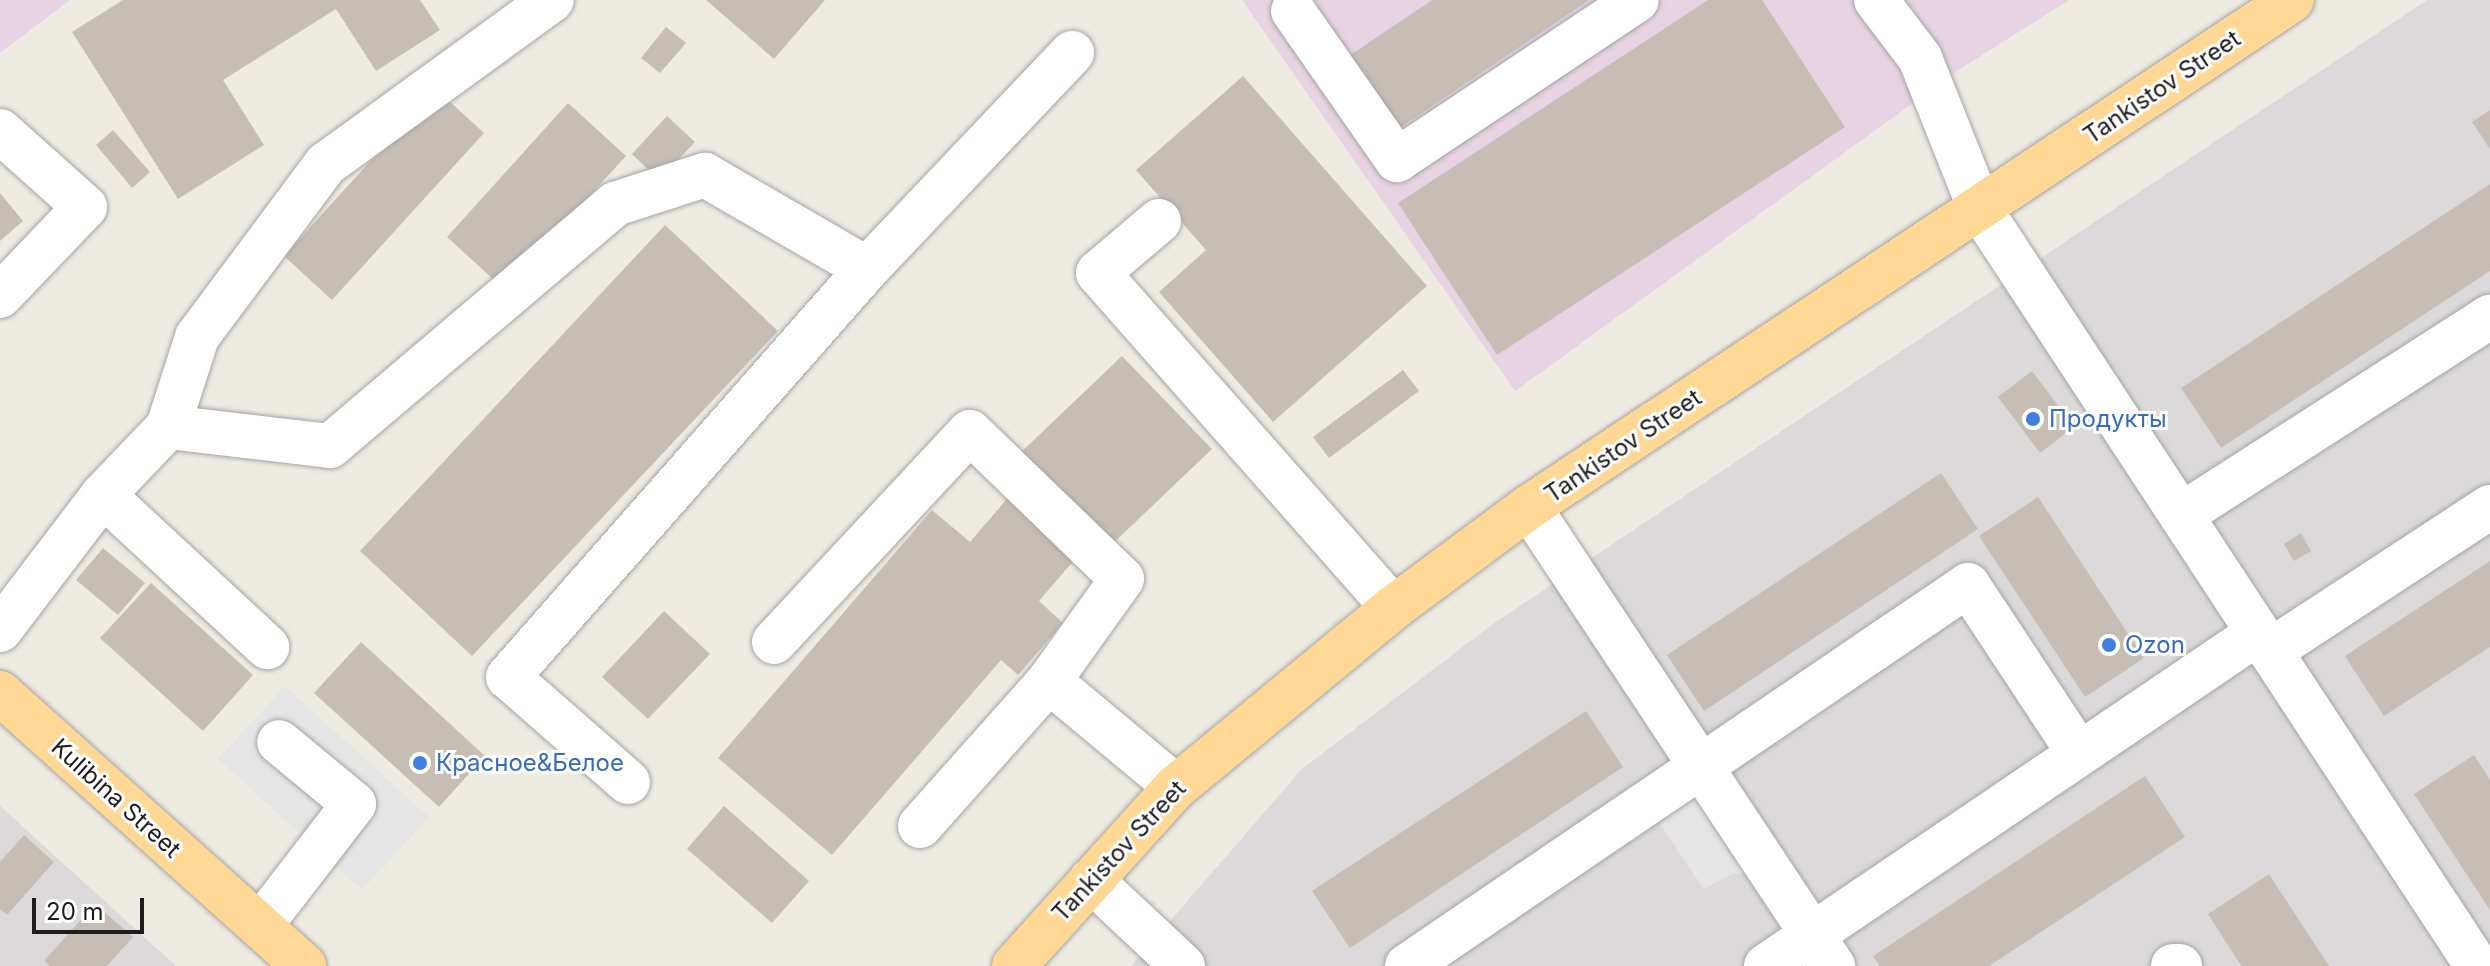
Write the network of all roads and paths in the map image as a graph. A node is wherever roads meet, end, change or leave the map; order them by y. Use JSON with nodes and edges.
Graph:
{"nodes":[{"id":1,"x":552,"y":0,"type":"edge"},
{"id":2,"x":1637,"y":0,"type":"edge"},
{"id":3,"x":1876,"y":0,"type":"edge"},
{"id":4,"x":1295,"y":4,"type":"edge"},
{"id":5,"x":2276,"y":5,"type":"edge"},
{"id":6,"x":1072,"y":53,"type":"dead end"},
{"id":7,"x":0,"y":131,"type":"edge"},
{"id":8,"x":1980,"y":209,"type":"junction"},
{"id":9,"x":1159,"y":221,"type":"dead end"},
{"id":10,"x":867,"y":269,"type":"junction"},
{"id":11,"x":0,"y":296,"type":"edge"},
{"id":12,"x":2490,"y":317,"type":"edge"},
{"id":13,"x":168,"y":427,"type":"junction"},
{"id":14,"x":103,"y":495,"type":"junction"},
{"id":15,"x":1529,"y":507,"type":"junction"},
{"id":16,"x":2490,"y":507,"type":"edge"},
{"id":17,"x":2181,"y":515,"type":"junction"},
{"id":18,"x":1393,"y":608,"type":"junction"},
{"id":19,"x":0,"y":630,"type":"edge"},
{"id":20,"x":774,"y":642,"type":"dead end"},
{"id":21,"x":2264,"y":642,"type":"junction"},
{"id":22,"x":267,"y":647,"type":"dead end"},
{"id":23,"x":1049,"y":681,"type":"junction"},
{"id":24,"x":0,"y":693,"type":"edge"},
{"id":25,"x":279,"y":742,"type":"dead end"},
{"id":26,"x":2077,"y":750,"type":"junction"},
{"id":27,"x":1697,"y":765,"type":"junction"},
{"id":28,"x":628,"y":782,"type":"dead end"},
{"id":29,"x":1176,"y":787,"type":"junction"},
{"id":30,"x":920,"y":826,"type":"dead end"},
{"id":31,"x":1091,"y":880,"type":"junction"},
{"id":32,"x":260,"y":926,"type":"junction"},
{"id":33,"x":1822,"y":950,"type":"edge"},
{"id":34,"x":304,"y":966,"type":"edge"},
{"id":35,"x":1014,"y":966,"type":"edge"},
{"id":36,"x":1183,"y":966,"type":"edge"},
{"id":37,"x":1407,"y":966,"type":"edge"},
{"id":38,"x":1766,"y":966,"type":"edge"},
{"id":39,"x":2173,"y":966,"type":"edge"},
{"id":40,"x":2180,"y":966,"type":"edge"},
{"id":41,"x":2477,"y":966,"type":"edge"}],
"edges":[{"from":1,"to":13,"type":"lane"},
{"from":2,"to":4,"type":"lane"},
{"from":3,"to":8,"type":"lane"},
{"from":5,"to":8,"type":"main road","name":"Tankistov Street"},
{"from":6,"to":10,"type":"lane"},
{"from":7,"to":11,"type":"lane"},
{"from":8,"to":15,"type":"main road","name":"Tankistov Street"},
{"from":8,"to":17,"type":"lane"},
{"from":9,"to":18,"type":"lane"},
{"from":10,"to":13,"type":"lane"},
{"from":10,"to":28,"type":"lane"},
{"from":12,"to":17,"type":"lane"},
{"from":13,"to":14,"type":"lane"},
{"from":14,"to":19,"type":"lane"},
{"from":14,"to":22,"type":"lane"},
{"from":15,"to":18,"type":"main road","name":"Tankistov Street"},
{"from":15,"to":27,"type":"lane"},
{"from":16,"to":21,"type":"lane"},
{"from":17,"to":21,"type":"lane"},
{"from":18,"to":29,"type":"main road","name":"Tankistov Street"},
{"from":20,"to":23,"type":"lane"},
{"from":21,"to":26,"type":"lane"},
{"from":21,"to":41,"type":"lane"},
{"from":23,"to":29,"type":"lane"},
{"from":23,"to":30,"type":"lane"},
{"from":24,"to":32,"type":"main road","name":"Kulibina Street"},
{"from":25,"to":32,"type":"lane"},
{"from":26,"to":27,"type":"lane"},
{"from":26,"to":33,"type":"lane"},
{"from":27,"to":33,"type":"lane"},
{"from":27,"to":37,"type":"lane"},
{"from":29,"to":31,"type":"main road","name":"Tankistov Street"},
{"from":31,"to":35,"type":"main road","name":"Tankistov Street"},
{"from":31,"to":36,"type":"lane"},
{"from":32,"to":34,"type":"main road","name":"Kulibina Street"},
{"from":33,"to":38,"type":"lane"},
{"from":39,"to":40,"type":"lane"}]}
